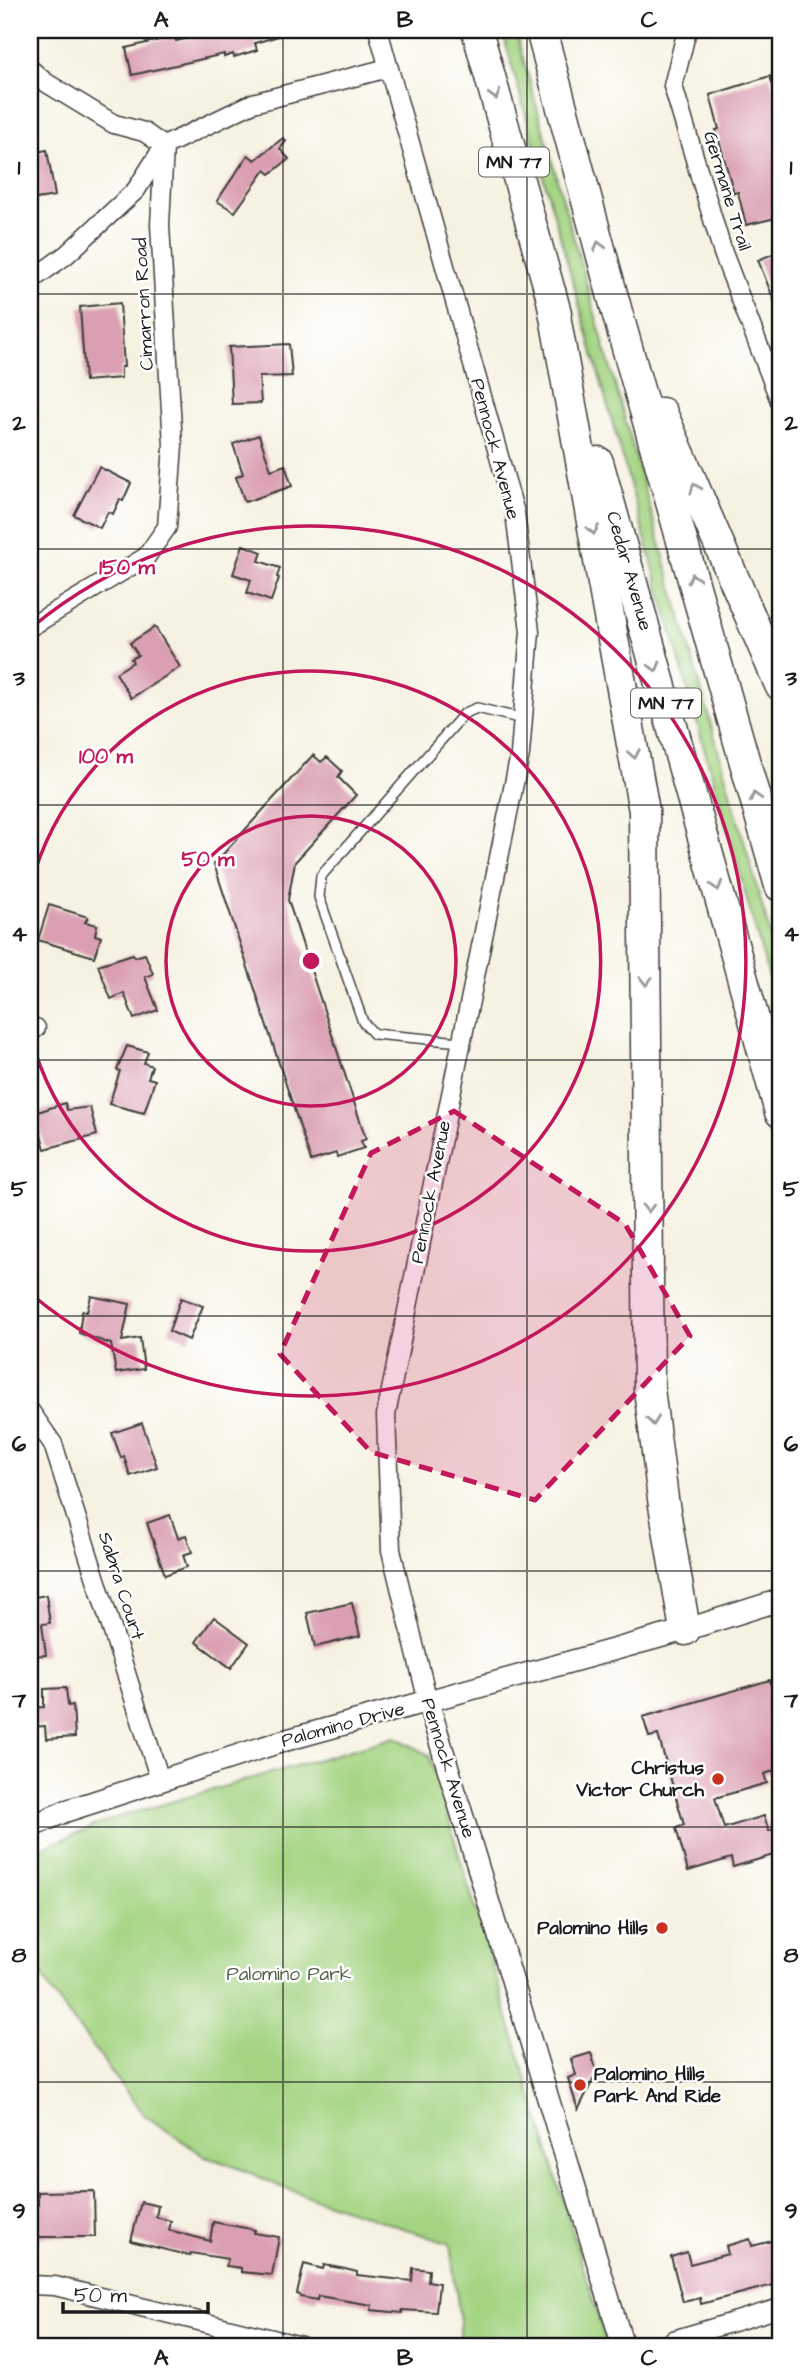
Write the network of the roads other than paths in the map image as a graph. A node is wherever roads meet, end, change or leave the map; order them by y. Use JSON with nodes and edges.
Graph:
{"nodes":[{"id":1,"x":377,"y":30,"type":"edge"},
{"id":2,"x":477,"y":30,"type":"edge"},
{"id":3,"x":541,"y":30,"type":"edge"},
{"id":4,"x":687,"y":30,"type":"edge"},
{"id":5,"x":388,"y":68,"type":"junction"},
{"id":6,"x":30,"y":69,"type":"edge"},
{"id":7,"x":164,"y":146,"type":"junction"},
{"id":8,"x":30,"y":281,"type":"edge"},
{"id":9,"x":551,"y":294,"type":"junction"},
{"id":10,"x":617,"y":312,"type":"junction"},
{"id":11,"x":780,"y":401,"type":"edge"},
{"id":12,"x":30,"y":626,"type":"edge"},
{"id":13,"x":780,"y":685,"type":"edge"},
{"id":14,"x":523,"y":719,"type":"junction"},
{"id":15,"x":780,"y":886,"type":"edge"},
{"id":16,"x":461,"y":1042,"type":"junction"},
{"id":17,"x":780,"y":1112,"type":"edge"},
{"id":18,"x":30,"y":1411,"type":"edge"},
{"id":19,"x":780,"y":1600,"type":"edge"},
{"id":20,"x":685,"y":1630,"type":"junction"},
{"id":21,"x":428,"y":1702,"type":"junction"},
{"id":22,"x":160,"y":1780,"type":"junction"},
{"id":23,"x":30,"y":1827,"type":"edge"},
{"id":24,"x":30,"y":2285,"type":"edge"},
{"id":25,"x":780,"y":2308,"type":"edge"},
{"id":26,"x":673,"y":2340,"type":"dead end"},
{"id":27,"x":301,"y":2346,"type":"edge"},
{"id":28,"x":623,"y":2346,"type":"edge"}],
"edges":[{"from":1,"to":5,"type":"street","name":"Pennock Avenue"},
{"from":2,"to":9,"type":"highway","name":"Cedar Avenue","number":"MN 77","one_way":true},
{"from":10,"to":3,"type":"highway","number":"MN 77","one_way":true},
{"from":4,"to":11,"type":"street","name":"Germane Trail"},
{"from":5,"to":7,"type":"street"},
{"from":5,"to":14,"type":"street","name":"Pennock Avenue"},
{"from":6,"to":7,"type":"street"},
{"from":7,"to":8,"type":"street"},
{"from":7,"to":12,"type":"street","name":"Cimarron Road"},
{"from":9,"to":17,"type":"highway","name":"Cedar Avenue","number":"MN 77","one_way":true},
{"from":9,"to":20,"type":"highway","one_way":true},
{"from":13,"to":10,"type":"highway","one_way":true},
{"from":15,"to":10,"type":"highway","number":"MN 77","one_way":true},
{"from":14,"to":16,"type":"street","name":"Pennock Avenue"},
{"from":14,"to":16,"type":"lane"},
{"from":16,"to":21,"type":"street","name":"Pennock Avenue"},
{"from":18,"to":22,"type":"street","name":"Sabra Court"},
{"from":19,"to":20,"type":"street","name":"Palomino Drive"},
{"from":20,"to":21,"type":"street","name":"Palomino Drive"},
{"from":21,"to":22,"type":"street","name":"Palomino Drive"},
{"from":21,"to":28,"type":"street","name":"Pennock Avenue"},
{"from":22,"to":23,"type":"street","name":"Palomino Drive"},
{"from":24,"to":27,"type":"street"},
{"from":25,"to":26,"type":"street"}]}
